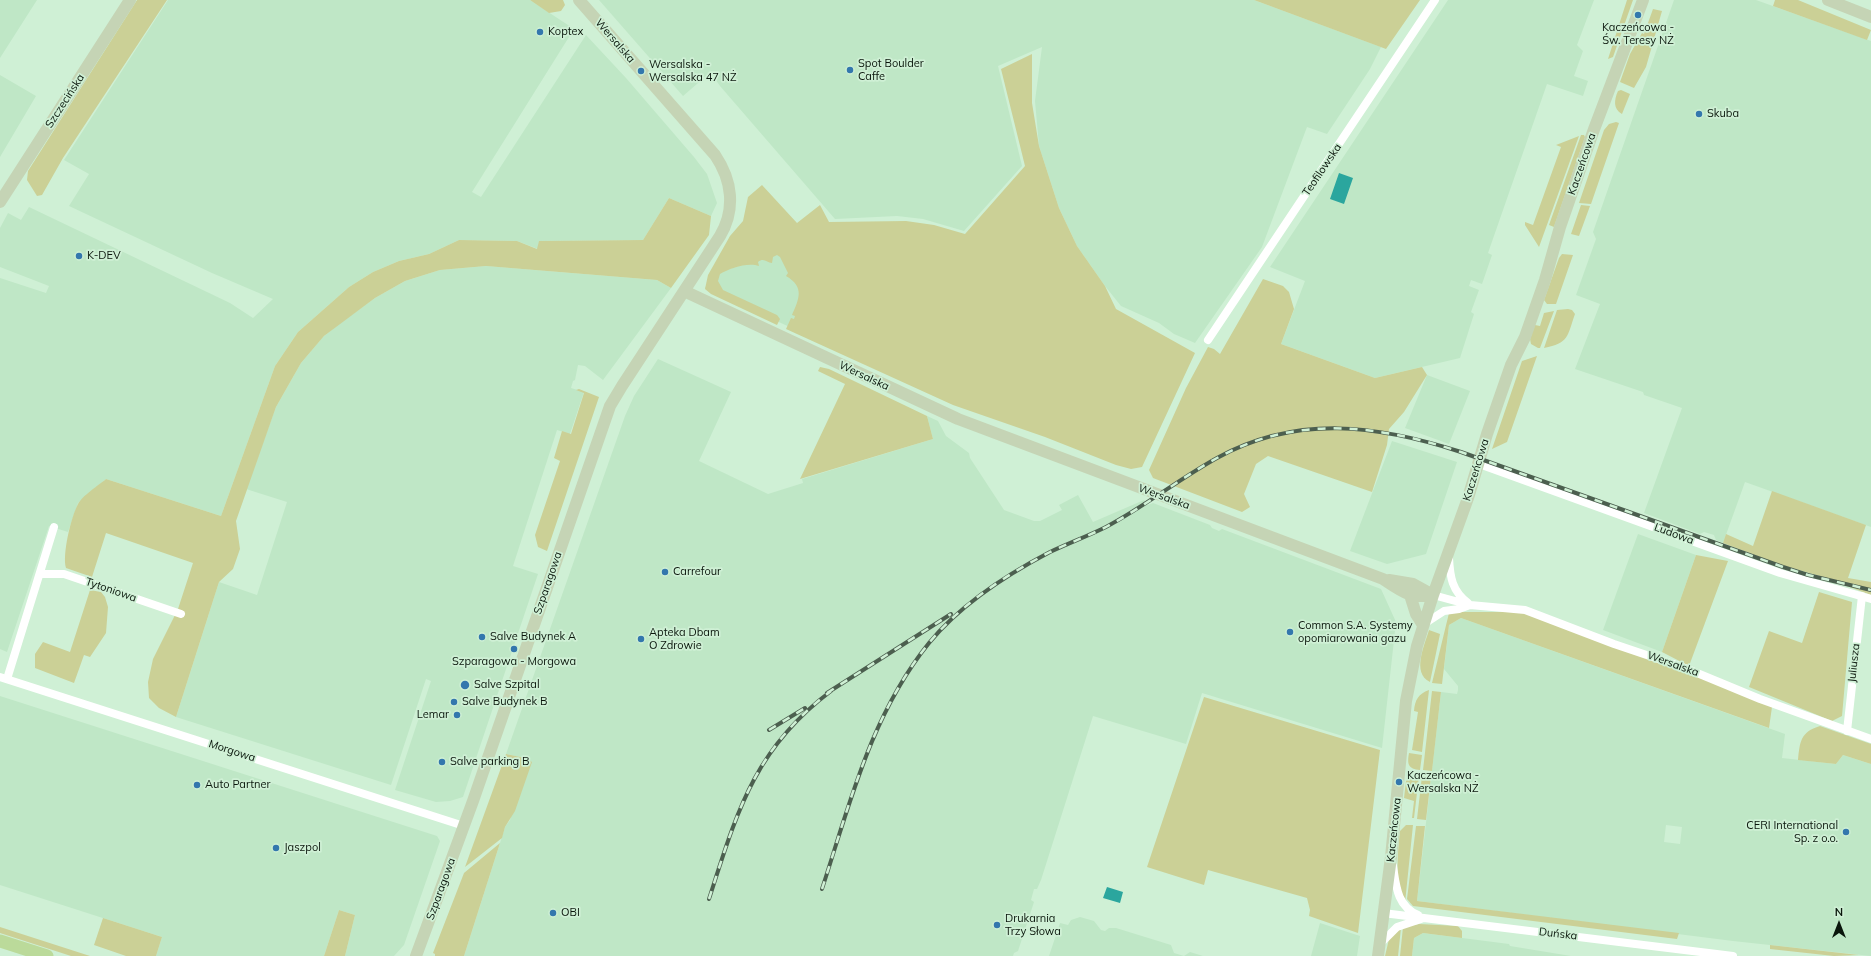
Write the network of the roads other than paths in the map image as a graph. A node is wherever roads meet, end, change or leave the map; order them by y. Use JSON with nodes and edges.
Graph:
{"nodes":[{"id":1,"x":130,"y":0,"type":"edge"},
{"id":2,"x":579,"y":0,"type":"edge"},
{"id":3,"x":1435,"y":0,"type":"edge"},
{"id":4,"x":1643,"y":0,"type":"edge"},
{"id":5,"x":1828,"y":0,"type":"edge"},
{"id":6,"x":1871,"y":17,"type":"edge"},
{"id":7,"x":0,"y":202,"type":"edge"},
{"id":8,"x":684,"y":291,"type":"junction"},
{"id":9,"x":1208,"y":340,"type":"dead end"},
{"id":10,"x":1478,"y":464,"type":"junction"},
{"id":11,"x":54,"y":527,"type":"dead end"},
{"id":12,"x":1449,"y":554,"type":"junction"},
{"id":13,"x":40,"y":574,"type":"junction"},
{"id":14,"x":1383,"y":579,"type":"junction"},
{"id":15,"x":1410,"y":595,"type":"junction"},
{"id":16,"x":1433,"y":595,"type":"junction"},
{"id":17,"x":1862,"y":596,"type":"junction"},
{"id":18,"x":1871,"y":599,"type":"edge"},
{"id":19,"x":1470,"y":605,"type":"junction"},
{"id":20,"x":181,"y":614,"type":"dead end"},
{"id":21,"x":1423,"y":625,"type":"junction"},
{"id":22,"x":3,"y":678,"type":"edge"},
{"id":23,"x":1847,"y":731,"type":"junction"},
{"id":24,"x":1871,"y":739,"type":"edge"},
{"id":25,"x":464,"y":826,"type":"junction"},
{"id":26,"x":1391,"y":857,"type":"junction"},
{"id":27,"x":1383,"y":913,"type":"junction"},
{"id":28,"x":1426,"y":918,"type":"junction"},
{"id":29,"x":0,"y":941,"type":"edge"},
{"id":30,"x":1378,"y":951,"type":"edge"},
{"id":31,"x":47,"y":956,"type":"edge"},
{"id":32,"x":416,"y":956,"type":"edge"},
{"id":33,"x":1733,"y":956,"type":"edge"}],
"edges":[{"from":1,"to":7,"type":"street","name":"Szczecińska"},
{"from":2,"to":8,"type":"street","name":"Wersalska"},
{"from":3,"to":9,"type":"street","name":"Teofilowska"},
{"from":4,"to":10,"type":"street","name":"Kaczeńcowa"},
{"from":5,"to":6,"type":"street"},
{"from":8,"to":14,"type":"street","name":"Wersalska"},
{"from":8,"to":25,"type":"street","name":"Szparagowa"},
{"from":10,"to":12,"type":"street","name":"Kaczeńcowa"},
{"from":10,"to":17,"type":"street","name":"Ludowa"},
{"from":11,"to":13,"type":"street"},
{"from":12,"to":16,"type":"street","name":"Kaczeńcowa"},
{"from":12,"to":19,"type":"street"},
{"from":13,"to":20,"type":"street","name":"Tytoniowa"},
{"from":13,"to":22,"type":"street"},
{"from":14,"to":15,"type":"street","name":"Wersalska"},
{"from":14,"to":16,"type":"street","name":"Wersalska"},
{"from":15,"to":16,"type":"street","name":"Wersalska"},
{"from":15,"to":21,"type":"street"},
{"from":16,"to":19,"type":"street","name":"Wersalska"},
{"from":16,"to":21,"type":"street","name":"Kaczeńcowa"},
{"from":17,"to":18,"type":"street","name":"Ludowa"},
{"from":17,"to":23,"type":"street","name":"Juliusza"},
{"from":19,"to":21,"type":"street","name":"Wersalska"},
{"from":19,"to":23,"type":"street","name":"Wersalska"},
{"from":21,"to":26,"type":"street","name":"Kaczeńcowa"},
{"from":22,"to":25,"type":"street","name":"Morgowa"},
{"from":23,"to":24,"type":"street","name":"Wersalska"},
{"from":25,"to":32,"type":"street","name":"Szparagowa"},
{"from":26,"to":27,"type":"street","name":"Kaczeńcowa"},
{"from":26,"to":28,"type":"street"},
{"from":27,"to":28,"type":"street","name":"Duńska"},
{"from":27,"to":30,"type":"street","name":"Kaczeńcowa"},
{"from":28,"to":30,"type":"street"},
{"from":28,"to":33,"type":"street","name":"Duńska"},
{"from":29,"to":31,"type":"main road"}]}
